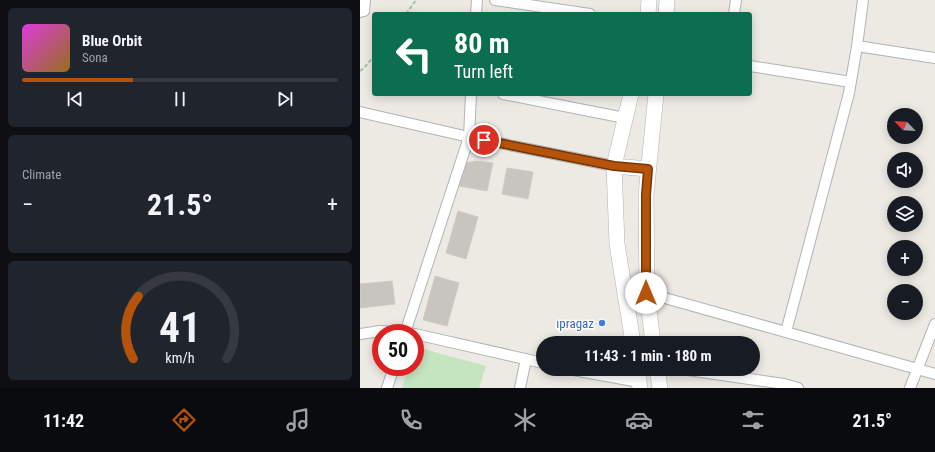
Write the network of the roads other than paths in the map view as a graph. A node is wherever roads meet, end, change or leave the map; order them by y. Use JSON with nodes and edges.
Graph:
{"nodes":[{"id":1,"x":366,"y":0,"type":"edge"},
{"id":2,"x":477,"y":0,"type":"edge"},
{"id":3,"x":495,"y":0,"type":"edge"},
{"id":4,"x":649,"y":0,"type":"edge"},
{"id":5,"x":667,"y":0,"type":"edge"},
{"id":6,"x":736,"y":0,"type":"edge"},
{"id":7,"x":863,"y":0,"type":"edge"},
{"id":8,"x":360,"y":12,"type":"edge"},
{"id":9,"x":476,"y":12,"type":"edge"},
{"id":10,"x":576,"y":12,"type":"edge"},
{"id":11,"x":648,"y":12,"type":"edge"},
{"id":12,"x":666,"y":12,"type":"edge"},
{"id":13,"x":734,"y":12,"type":"edge"},
{"id":14,"x":857,"y":46,"type":"junction"},
{"id":15,"x":935,"y":58,"type":"edge"},
{"id":16,"x":752,"y":66,"type":"edge"},
{"id":17,"x":851,"y":82,"type":"junction"},
{"id":18,"x":471,"y":96,"type":"edge"},
{"id":19,"x":513,"y":96,"type":"edge"},
{"id":20,"x":630,"y":96,"type":"edge"},
{"id":21,"x":656,"y":96,"type":"edge"},
{"id":22,"x":360,"y":112,"type":"edge"},
{"id":23,"x":625,"y":118,"type":"junction"},
{"id":24,"x":470,"y":137,"type":"junction"},
{"id":25,"x":614,"y":166,"type":"junction"},
{"id":26,"x":648,"y":169,"type":"junction"},
{"id":27,"x":646,"y":293,"type":"junction"},
{"id":28,"x":412,"y":324,"type":"edge"},
{"id":29,"x":935,"y":324,"type":"edge"},
{"id":30,"x":372,"y":332,"type":"edge"},
{"id":31,"x":786,"y":332,"type":"junction"},
{"id":32,"x":360,"y":334,"type":"edge"},
{"id":33,"x":424,"y":336,"type":"edge"},
{"id":34,"x":632,"y":336,"type":"edge"},
{"id":35,"x":652,"y":336,"type":"edge"},
{"id":36,"x":526,"y":359,"type":"junction"},
{"id":37,"x":536,"y":361,"type":"edge"},
{"id":38,"x":918,"y":369,"type":"junction"},
{"id":39,"x":935,"y":374,"type":"edge"},
{"id":40,"x":391,"y":376,"type":"edge"},
{"id":41,"x":613,"y":376,"type":"edge"},
{"id":42,"x":658,"y":376,"type":"edge"},
{"id":43,"x":729,"y":376,"type":"edge"},
{"id":44,"x":639,"y":380,"type":"edge"},
{"id":45,"x":387,"y":388,"type":"edge"},
{"id":46,"x":520,"y":388,"type":"edge"},
{"id":47,"x":660,"y":388,"type":"edge"},
{"id":48,"x":798,"y":388,"type":"edge"},
{"id":49,"x":910,"y":388,"type":"edge"}],
"edges":[{"from":1,"to":8,"type":"street"},
{"from":2,"to":9,"type":"street"},
{"from":3,"to":10,"type":"street"},
{"from":4,"to":11,"type":"main road"},
{"from":5,"to":12,"type":"main road"},
{"from":6,"to":13,"type":"street"},
{"from":7,"to":14,"type":"street"},
{"from":14,"to":15,"type":"street"},
{"from":14,"to":17,"type":"street"},
{"from":16,"to":17,"type":"street"},
{"from":17,"to":31,"type":"street"},
{"from":18,"to":24,"type":"street"},
{"from":19,"to":23,"type":"street"},
{"from":20,"to":23,"type":"main road"},
{"from":21,"to":26,"type":"main road"},
{"from":22,"to":24,"type":"street"},
{"from":23,"to":25,"type":"main road"},
{"from":24,"to":25,"type":"street"},
{"from":24,"to":28,"type":"street"},
{"from":25,"to":26,"type":"main road"},
{"from":25,"to":34,"type":"main road"},
{"from":26,"to":27,"type":"main road"},
{"from":27,"to":31,"type":"street"},
{"from":27,"to":35,"type":"main road"},
{"from":29,"to":38,"type":"street"},
{"from":30,"to":32,"type":"street"},
{"from":31,"to":38,"type":"street"},
{"from":33,"to":36,"type":"street"},
{"from":36,"to":37,"type":"street"},
{"from":36,"to":46,"type":"street"},
{"from":38,"to":39,"type":"street"},
{"from":38,"to":49,"type":"street"},
{"from":40,"to":45,"type":"street"},
{"from":41,"to":44,"type":"street"},
{"from":42,"to":47,"type":"main road"},
{"from":43,"to":48,"type":"street"}]}
